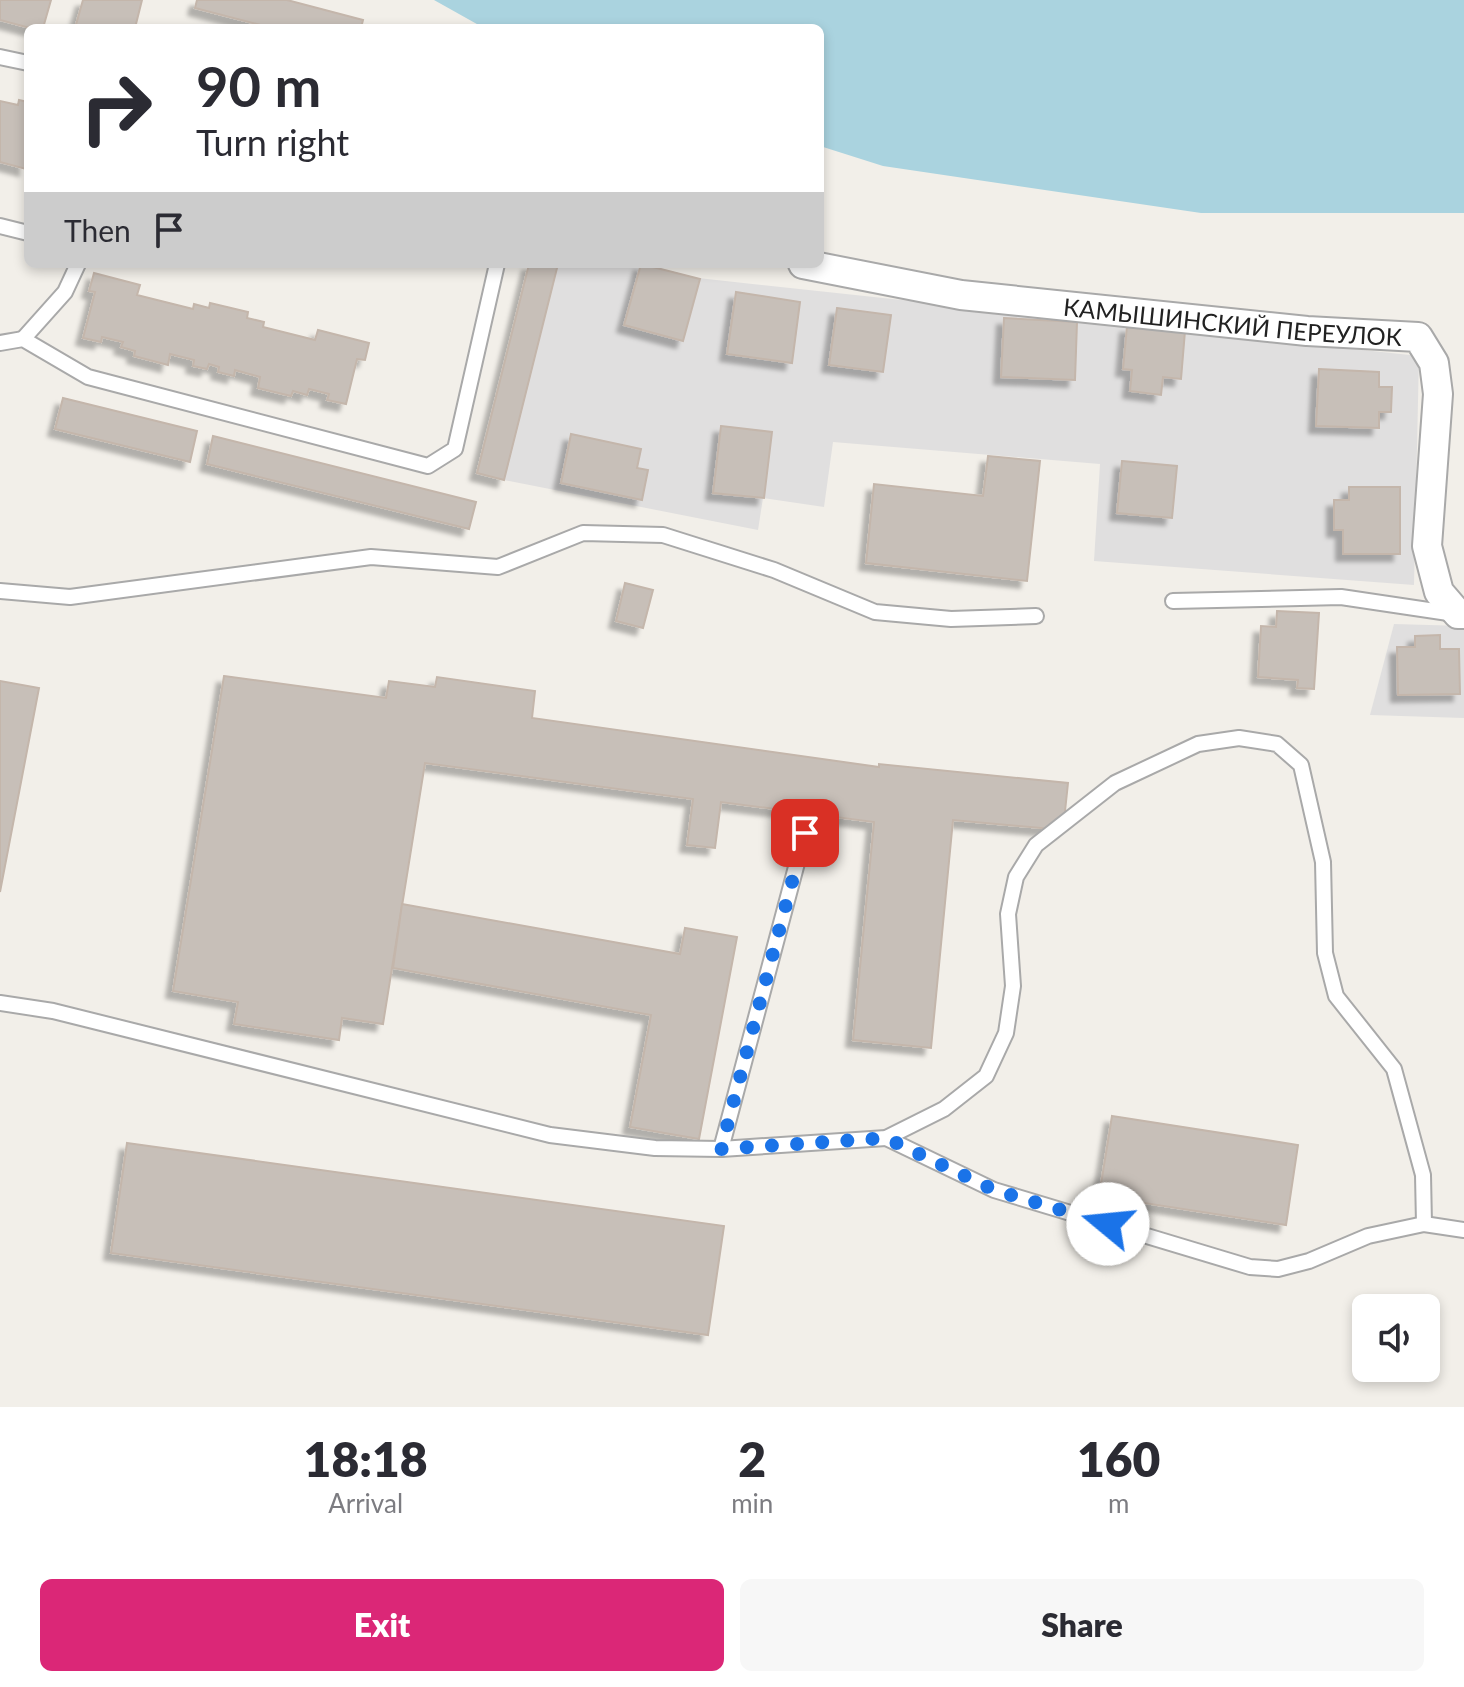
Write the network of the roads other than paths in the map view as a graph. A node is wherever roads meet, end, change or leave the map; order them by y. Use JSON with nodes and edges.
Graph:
{"nodes":[{"id":1,"x":0,"y":57,"type":"edge"},
{"id":2,"x":24,"y":62,"type":"edge"},
{"id":3,"x":0,"y":226,"type":"edge"},
{"id":4,"x":24,"y":232,"type":"edge"},
{"id":5,"x":76,"y":268,"type":"edge"},
{"id":6,"x":496,"y":268,"type":"edge"},
{"id":7,"x":823,"y":268,"type":"edge"},
{"id":8,"x":23,"y":339,"type":"junction"},
{"id":9,"x":0,"y":343,"type":"edge"},
{"id":10,"x":0,"y":591,"type":"edge"},
{"id":11,"x":1173,"y":601,"type":"dead end"},
{"id":12,"x":1461,"y":614,"type":"edge"},
{"id":13,"x":1036,"y":616,"type":"dead end"},
{"id":14,"x":805,"y":833,"type":"dead end"},
{"id":15,"x":0,"y":1003,"type":"edge"},
{"id":16,"x":886,"y":1138,"type":"junction"},
{"id":17,"x":721,"y":1149,"type":"junction"},
{"id":18,"x":1424,"y":1224,"type":"junction"},
{"id":19,"x":1464,"y":1230,"type":"edge"}],
"edges":[{"from":1,"to":2,"type":"lane"},
{"from":3,"to":4,"type":"lane"},
{"from":5,"to":8,"type":"lane"},
{"from":6,"to":8,"type":"lane"},
{"from":7,"to":12,"type":"street","name":"КАМЫШИНСКИЙ ПЕРЕУЛОК"},
{"from":8,"to":9,"type":"lane"},
{"from":10,"to":13,"type":"lane"},
{"from":11,"to":12,"type":"lane"},
{"from":14,"to":17,"type":"lane"},
{"from":15,"to":17,"type":"lane"},
{"from":16,"to":17,"type":"lane"},
{"from":16,"to":18,"type":"lane"},
{"from":16,"to":18,"type":"lane"},
{"from":18,"to":19,"type":"lane"}]}
